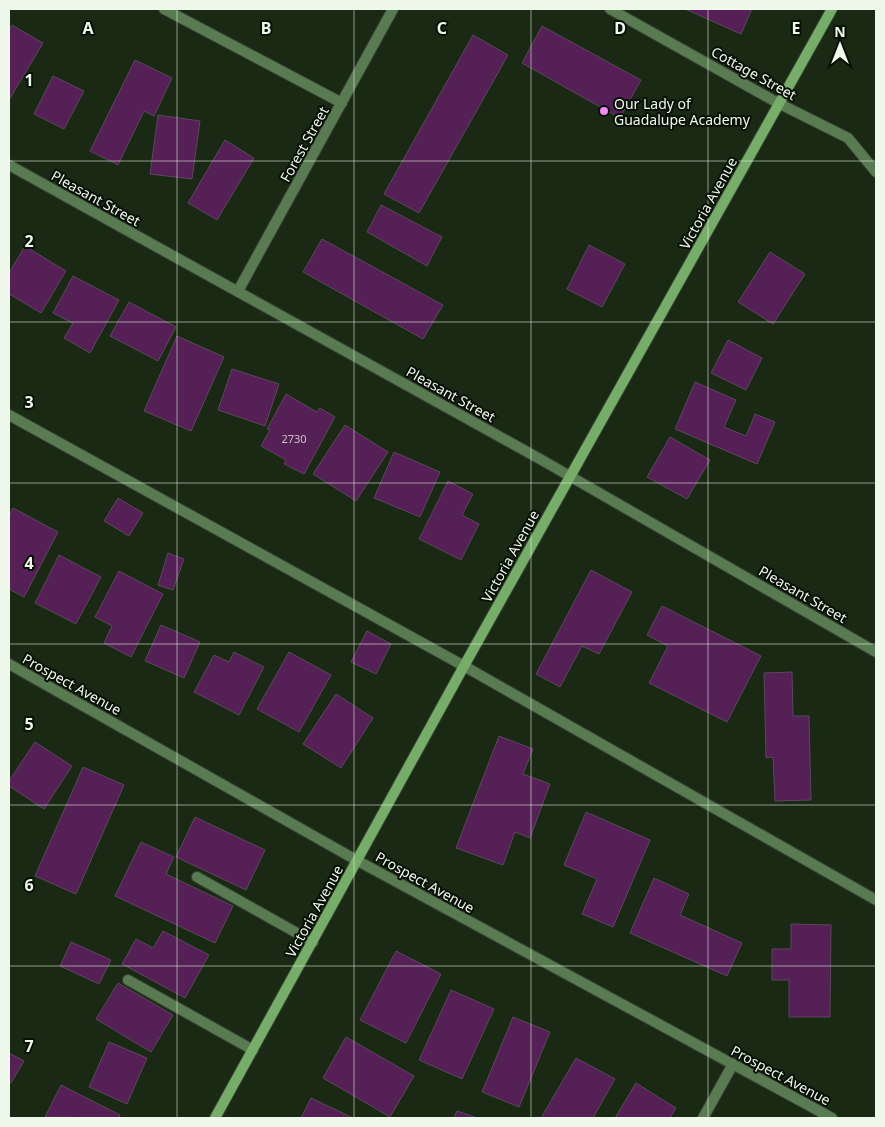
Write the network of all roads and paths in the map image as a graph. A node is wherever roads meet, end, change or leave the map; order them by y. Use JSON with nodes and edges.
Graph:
{"nodes":[{"id":1,"x":164,"y":9,"type":"edge"},
{"id":2,"x":393,"y":9,"type":"edge"},
{"id":3,"x":610,"y":9,"type":"edge"},
{"id":4,"x":832,"y":9,"type":"edge"},
{"id":5,"x":342,"y":103,"type":"junction"},
{"id":6,"x":778,"y":103,"type":"junction"},
{"id":7,"x":9,"y":165,"type":"edge"},
{"id":8,"x":876,"y":172,"type":"edge"},
{"id":9,"x":238,"y":291,"type":"junction"},
{"id":10,"x":9,"y":414,"type":"edge"},
{"id":11,"x":570,"y":476,"type":"junction"},
{"id":12,"x":876,"y":652,"type":"edge"},
{"id":13,"x":9,"y":664,"type":"edge"},
{"id":14,"x":464,"y":666,"type":"junction"},
{"id":15,"x":358,"y":861,"type":"junction"},
{"id":16,"x":197,"y":877,"type":"dead end"},
{"id":17,"x":876,"y":900,"type":"edge"},
{"id":18,"x":313,"y":942,"type":"junction"},
{"id":19,"x":128,"y":980,"type":"dead end"},
{"id":20,"x":253,"y":1050,"type":"junction"},
{"id":21,"x":732,"y":1064,"type":"junction"},
{"id":22,"x":214,"y":1118,"type":"edge"},
{"id":23,"x":703,"y":1118,"type":"edge"},
{"id":24,"x":832,"y":1118,"type":"edge"}],
"edges":[{"from":1,"to":5,"type":"street"},
{"from":2,"to":5,"type":"street","name":"Forest Street"},
{"from":3,"to":6,"type":"street","name":"Cottage Street"},
{"from":4,"to":6,"type":"street","name":"Victoria Avenue"},
{"from":5,"to":9,"type":"street","name":"Forest Street"},
{"from":6,"to":8,"type":"street","name":"Cottage Street"},
{"from":6,"to":11,"type":"street","name":"Victoria Avenue"},
{"from":7,"to":9,"type":"street","name":"Pleasant Street"},
{"from":9,"to":11,"type":"street","name":"Pleasant Street"},
{"from":10,"to":14,"type":"street"},
{"from":11,"to":12,"type":"street","name":"Pleasant Street"},
{"from":11,"to":14,"type":"street","name":"Victoria Avenue"},
{"from":13,"to":15,"type":"street","name":"Prospect Avenue"},
{"from":14,"to":15,"type":"street","name":"Victoria Avenue"},
{"from":14,"to":17,"type":"street"},
{"from":15,"to":18,"type":"street","name":"Victoria Avenue"},
{"from":15,"to":21,"type":"street","name":"Prospect Avenue"},
{"from":16,"to":18,"type":"street"},
{"from":18,"to":20,"type":"street","name":"Victoria Avenue"},
{"from":19,"to":20,"type":"street"},
{"from":20,"to":22,"type":"street","name":"Victoria Avenue"},
{"from":21,"to":23,"type":"street"},
{"from":21,"to":24,"type":"street","name":"Prospect Avenue"}]}
